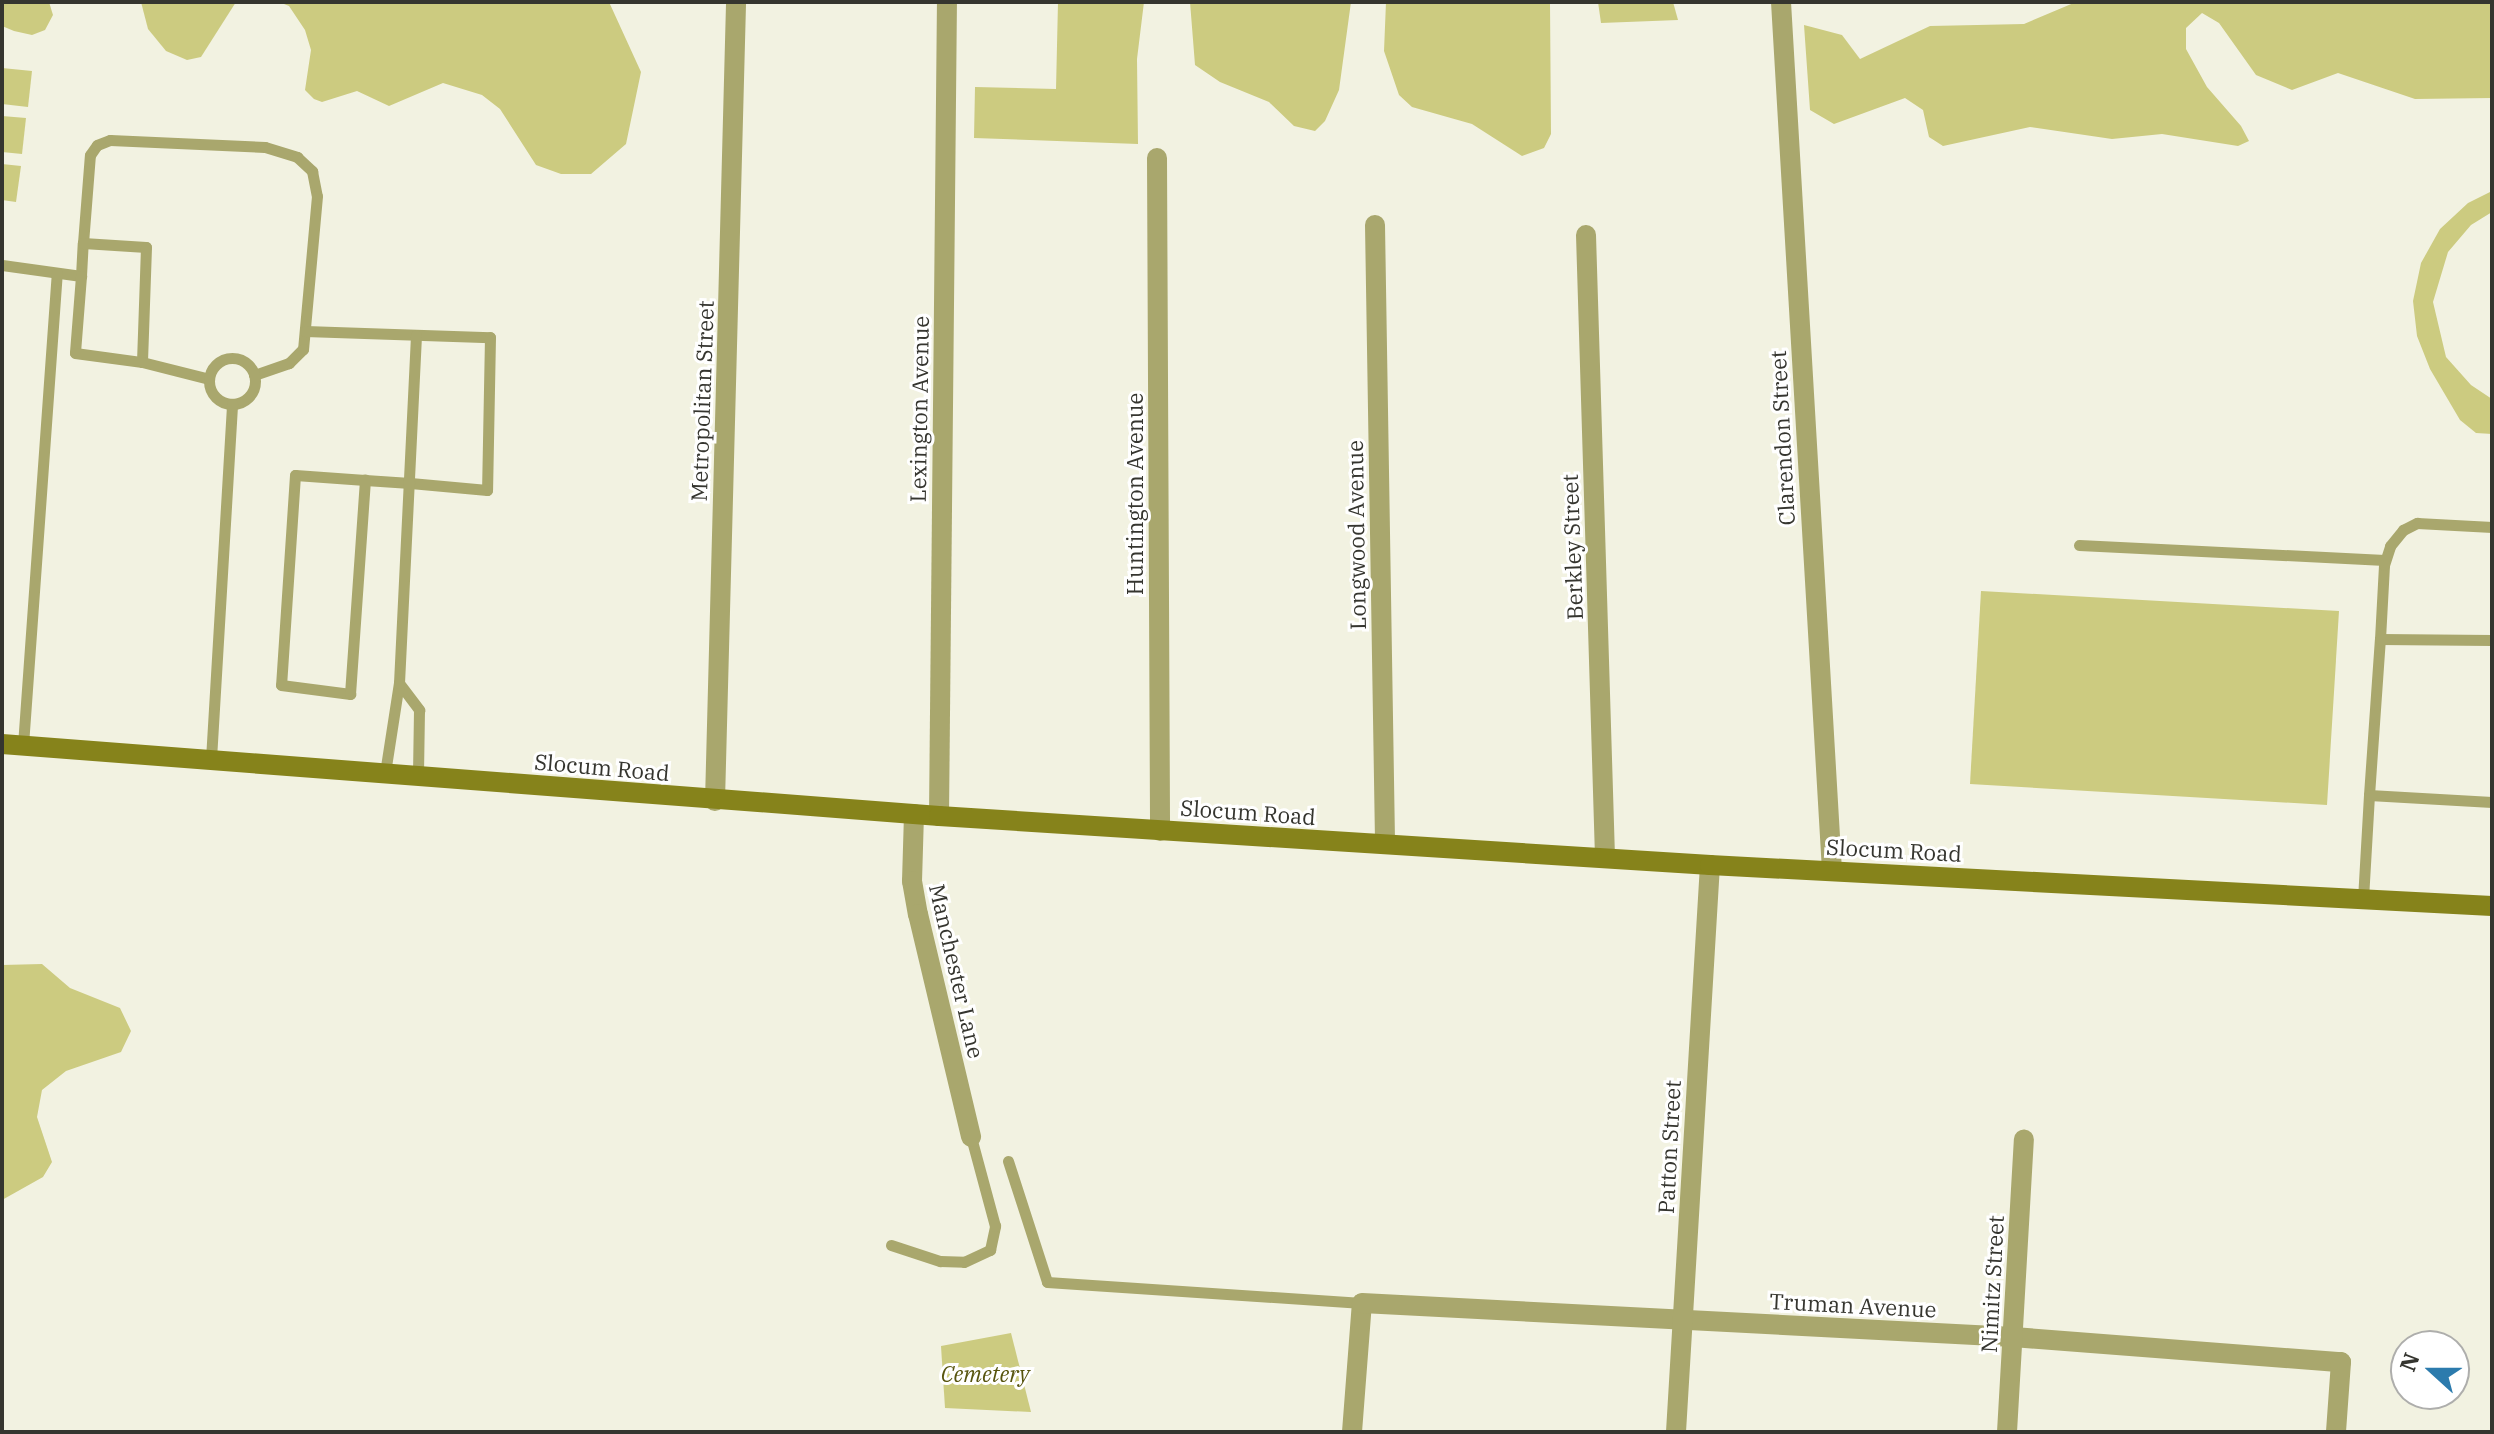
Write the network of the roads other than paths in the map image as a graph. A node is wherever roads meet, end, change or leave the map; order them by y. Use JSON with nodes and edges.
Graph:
{"nodes":[{"id":1,"x":736,"y":2,"type":"edge"},
{"id":2,"x":947,"y":2,"type":"edge"},
{"id":3,"x":1781,"y":2,"type":"edge"},
{"id":4,"x":1157,"y":158,"type":"dead end"},
{"id":5,"x":1375,"y":225,"type":"dead end"},
{"id":6,"x":1586,"y":235,"type":"dead end"},
{"id":7,"x":83,"y":243,"type":"junction"},
{"id":8,"x":2,"y":265,"type":"edge"},
{"id":9,"x":57,"y":273,"type":"junction"},
{"id":10,"x":81,"y":276,"type":"junction"},
{"id":11,"x":305,"y":331,"type":"junction"},
{"id":12,"x":416,"y":335,"type":"junction"},
{"id":13,"x":142,"y":362,"type":"junction"},
{"id":14,"x":254,"y":375,"type":"junction"},
{"id":15,"x":209,"y":379,"type":"junction"},
{"id":16,"x":232,"y":404,"type":"junction"},
{"id":17,"x":365,"y":480,"type":"junction"},
{"id":18,"x":410,"y":483,"type":"junction"},
{"id":19,"x":2492,"y":527,"type":"edge"},
{"id":20,"x":2079,"y":545,"type":"dead end"},
{"id":21,"x":2385,"y":560,"type":"junction"},
{"id":22,"x":2380,"y":639,"type":"junction"},
{"id":23,"x":2492,"y":640,"type":"edge"},
{"id":24,"x":399,"y":683,"type":"junction"},
{"id":25,"x":2,"y":744,"type":"edge"},
{"id":26,"x":23,"y":745,"type":"junction"},
{"id":27,"x":211,"y":759,"type":"junction"},
{"id":28,"x":385,"y":773,"type":"junction"},
{"id":29,"x":418,"y":776,"type":"junction"},
{"id":30,"x":2369,"y":795,"type":"junction"},
{"id":31,"x":715,"y":801,"type":"junction"},
{"id":32,"x":2492,"y":802,"type":"edge"},
{"id":33,"x":914,"y":814,"type":"junction"},
{"id":34,"x":939,"y":816,"type":"junction"},
{"id":35,"x":1160,"y":831,"type":"junction"},
{"id":36,"x":1385,"y":844,"type":"junction"},
{"id":37,"x":1605,"y":858,"type":"junction"},
{"id":38,"x":1710,"y":865,"type":"junction"},
{"id":39,"x":1832,"y":871,"type":"junction"},
{"id":40,"x":2363,"y":899,"type":"junction"},
{"id":41,"x":2492,"y":906,"type":"edge"},
{"id":42,"x":971,"y":1137,"type":"joint"},
{"id":43,"x":2024,"y":1139,"type":"dead end"},
{"id":44,"x":1008,"y":1161,"type":"dead end"},
{"id":45,"x":891,"y":1245,"type":"dead end"},
{"id":46,"x":1362,"y":1303,"type":"junction"},
{"id":47,"x":1683,"y":1320,"type":"junction"},
{"id":48,"x":2013,"y":1337,"type":"junction"},
{"id":49,"x":1352,"y":1432,"type":"edge"},
{"id":50,"x":1676,"y":1432,"type":"edge"},
{"id":51,"x":2007,"y":1432,"type":"edge"},
{"id":52,"x":2336,"y":1432,"type":"edge"}],
"edges":[{"from":1,"to":31,"type":"street","name":"Metropolitan Street"},
{"from":2,"to":34,"type":"street","name":"Lexington Avenue"},
{"from":3,"to":39,"type":"street","name":"Clarendon Street"},
{"from":4,"to":35,"type":"street","name":"Huntington Avenue"},
{"from":5,"to":36,"type":"street","name":"Longwood Avenue"},
{"from":6,"to":37,"type":"street","name":"Berkley Street"},
{"from":7,"to":10,"type":"lane"},
{"from":7,"to":11,"type":"lane"},
{"from":7,"to":13,"type":"lane"},
{"from":8,"to":9,"type":"lane"},
{"from":9,"to":10,"type":"lane"},
{"from":9,"to":26,"type":"lane"},
{"from":10,"to":13,"type":"lane"},
{"from":11,"to":12,"type":"lane"},
{"from":11,"to":14,"type":"lane"},
{"from":12,"to":18,"type":"lane"},
{"from":12,"to":18,"type":"lane"},
{"from":13,"to":15,"type":"lane"},
{"from":14,"to":15,"type":"lane"},
{"from":14,"to":16,"type":"lane"},
{"from":15,"to":16,"type":"lane"},
{"from":16,"to":27,"type":"lane"},
{"from":17,"to":17,"type":"lane"},
{"from":17,"to":18,"type":"lane"},
{"from":18,"to":24,"type":"lane"},
{"from":19,"to":21,"type":"lane"},
{"from":20,"to":21,"type":"lane"},
{"from":21,"to":22,"type":"lane"},
{"from":22,"to":23,"type":"lane"},
{"from":22,"to":30,"type":"lane"},
{"from":24,"to":28,"type":"lane"},
{"from":24,"to":29,"type":"lane"},
{"from":25,"to":26,"type":"main road","name":"Slocum Road"},
{"from":26,"to":27,"type":"main road","name":"Slocum Road"},
{"from":27,"to":28,"type":"main road","name":"Slocum Road"},
{"from":28,"to":29,"type":"main road","name":"Slocum Road"},
{"from":29,"to":31,"type":"main road","name":"Slocum Road"},
{"from":30,"to":32,"type":"lane"},
{"from":30,"to":40,"type":"lane"},
{"from":31,"to":33,"type":"main road","name":"Slocum Road"},
{"from":33,"to":34,"type":"main road","name":"Slocum Road"},
{"from":33,"to":42,"type":"street","name":"Manchester Lane"},
{"from":34,"to":35,"type":"main road","name":"Slocum Road"},
{"from":35,"to":36,"type":"main road","name":"Slocum Road"},
{"from":36,"to":37,"type":"main road","name":"Slocum Road"},
{"from":37,"to":38,"type":"main road","name":"Slocum Road"},
{"from":38,"to":39,"type":"main road","name":"Slocum Road"},
{"from":38,"to":47,"type":"street","name":"Patton Street"},
{"from":39,"to":40,"type":"main road","name":"Slocum Road"},
{"from":40,"to":41,"type":"main road","name":"Slocum Road"},
{"from":42,"to":45,"type":"lane"},
{"from":43,"to":48,"type":"street","name":"Nimitz Street"},
{"from":44,"to":46,"type":"lane"},
{"from":46,"to":47,"type":"street","name":"Truman Avenue"},
{"from":46,"to":49,"type":"street"},
{"from":47,"to":48,"type":"street","name":"Truman Avenue"},
{"from":47,"to":50,"type":"street","name":"Patton Street"},
{"from":48,"to":51,"type":"street","name":"Nimitz Street"},
{"from":48,"to":52,"type":"street","name":"Truman Avenue"}]}
